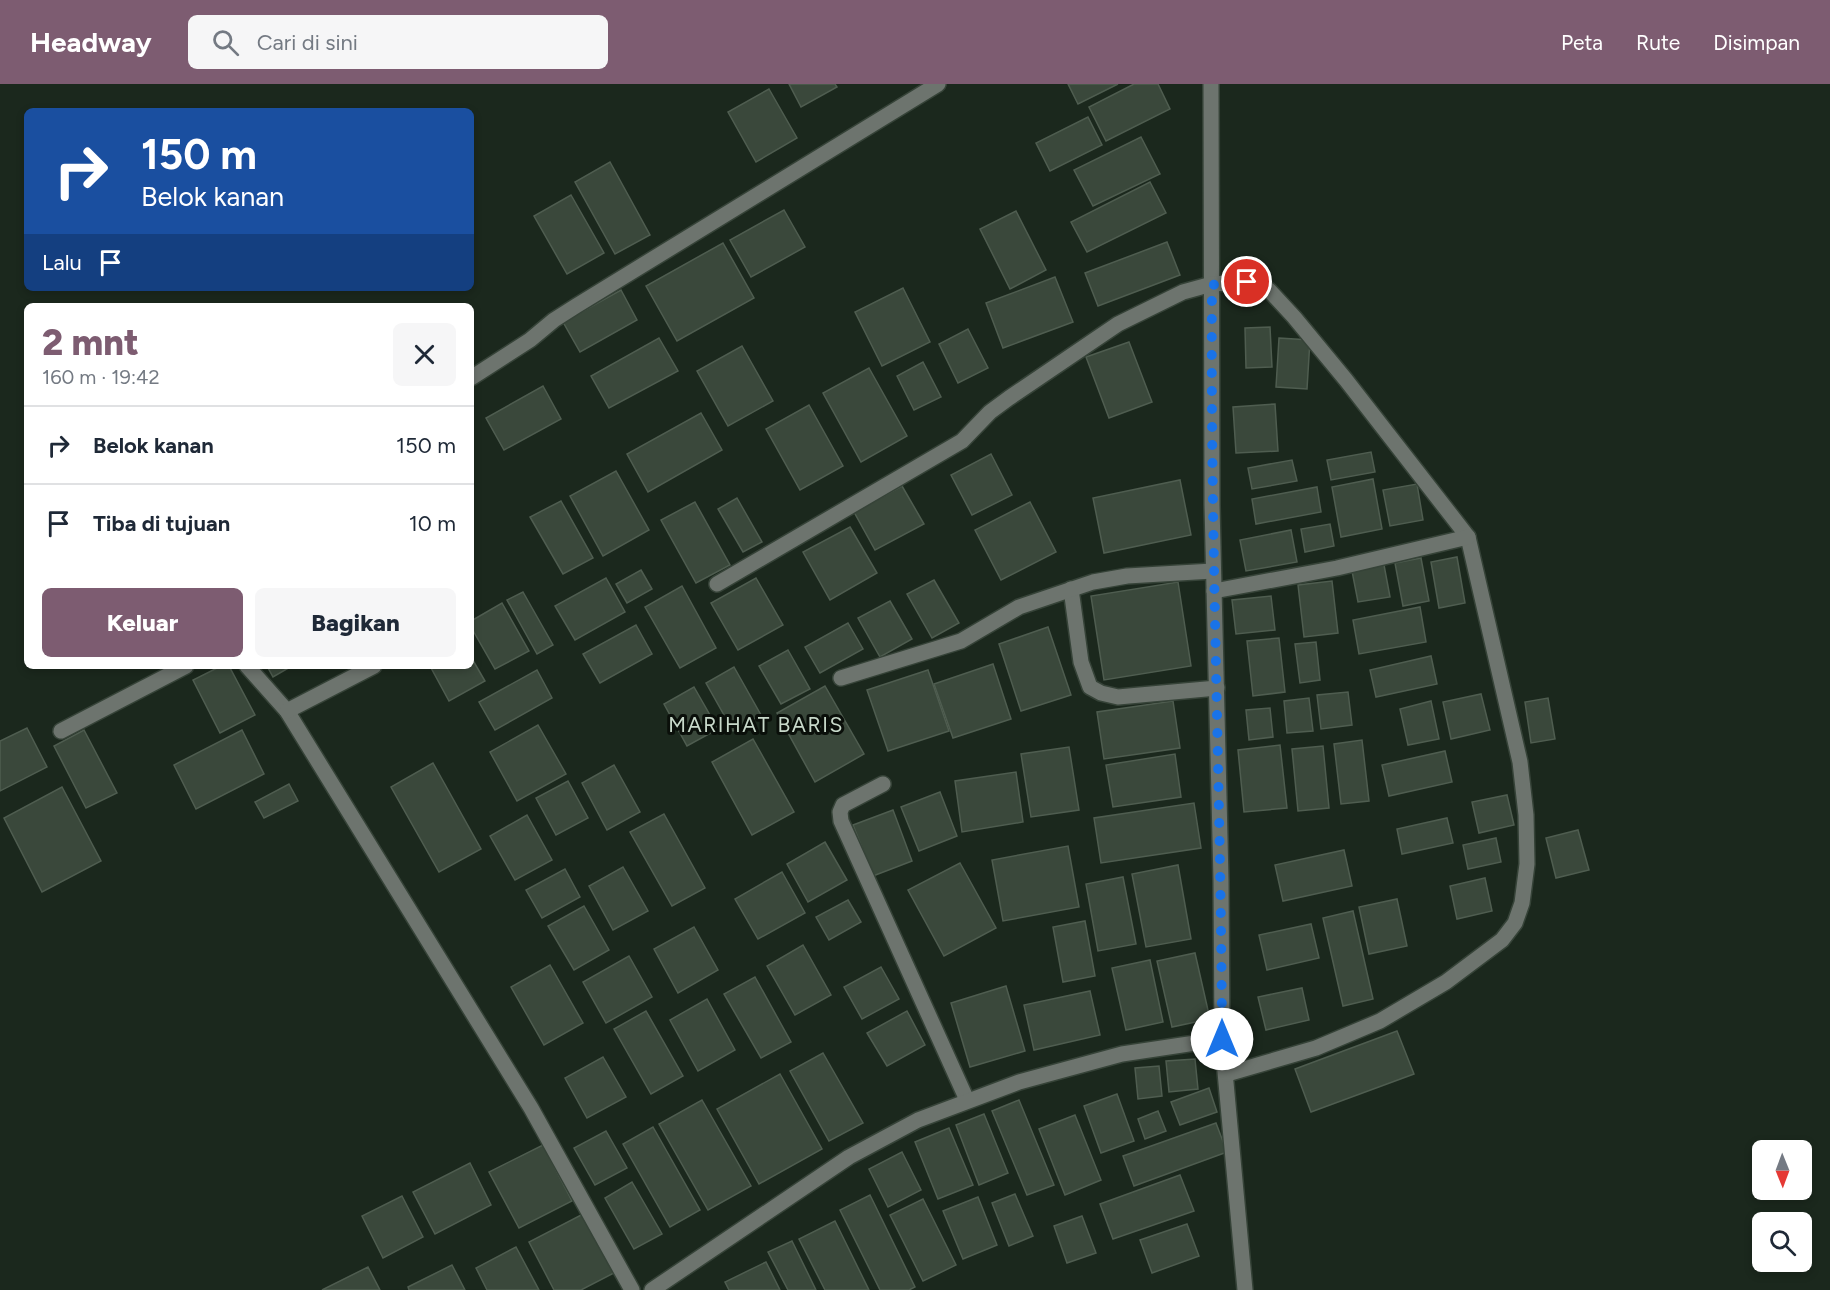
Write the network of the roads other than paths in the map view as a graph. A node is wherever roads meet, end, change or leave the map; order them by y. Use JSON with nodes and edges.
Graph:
{"nodes":[{"id":1,"x":938,"y":84,"type":"edge"},
{"id":2,"x":1211,"y":84,"type":"edge"},
{"id":3,"x":1212,"y":285,"type":"junction"},
{"id":4,"x":474,"y":376,"type":"edge"},
{"id":5,"x":1468,"y":537,"type":"junction"},
{"id":6,"x":1213,"y":571,"type":"junction"},
{"id":7,"x":717,"y":584,"type":"dead end"},
{"id":8,"x":1071,"y":589,"type":"junction"},
{"id":9,"x":1214,"y":591,"type":"junction"},
{"id":10,"x":180,"y":669,"type":"edge"},
{"id":11,"x":250,"y":669,"type":"edge"},
{"id":12,"x":368,"y":669,"type":"edge"},
{"id":13,"x":841,"y":678,"type":"dead end"},
{"id":14,"x":1217,"y":688,"type":"junction"},
{"id":15,"x":287,"y":711,"type":"junction"},
{"id":16,"x":61,"y":731,"type":"dead end"},
{"id":17,"x":883,"y":784,"type":"dead end"},
{"id":18,"x":1222,"y":1039,"type":"junction"},
{"id":19,"x":1227,"y":1074,"type":"junction"},
{"id":20,"x":967,"y":1100,"type":"junction"},
{"id":21,"x":632,"y":1290,"type":"edge"},
{"id":22,"x":652,"y":1290,"type":"edge"},
{"id":23,"x":1245,"y":1290,"type":"edge"}],
"edges":[{"from":1,"to":4,"type":"street"},
{"from":2,"to":3,"type":"street"},
{"from":3,"to":5,"type":"street"},
{"from":3,"to":6,"type":"street"},
{"from":3,"to":7,"type":"street"},
{"from":5,"to":9,"type":"street"},
{"from":5,"to":19,"type":"street"},
{"from":6,"to":8,"type":"street"},
{"from":6,"to":9,"type":"street"},
{"from":8,"to":13,"type":"street"},
{"from":8,"to":14,"type":"street"},
{"from":9,"to":14,"type":"street"},
{"from":10,"to":16,"type":"street"},
{"from":11,"to":15,"type":"street"},
{"from":12,"to":15,"type":"street"},
{"from":14,"to":18,"type":"street"},
{"from":15,"to":21,"type":"street"},
{"from":17,"to":20,"type":"street"},
{"from":18,"to":19,"type":"street"},
{"from":18,"to":20,"type":"street"},
{"from":19,"to":23,"type":"street"},
{"from":20,"to":22,"type":"street"}]}
